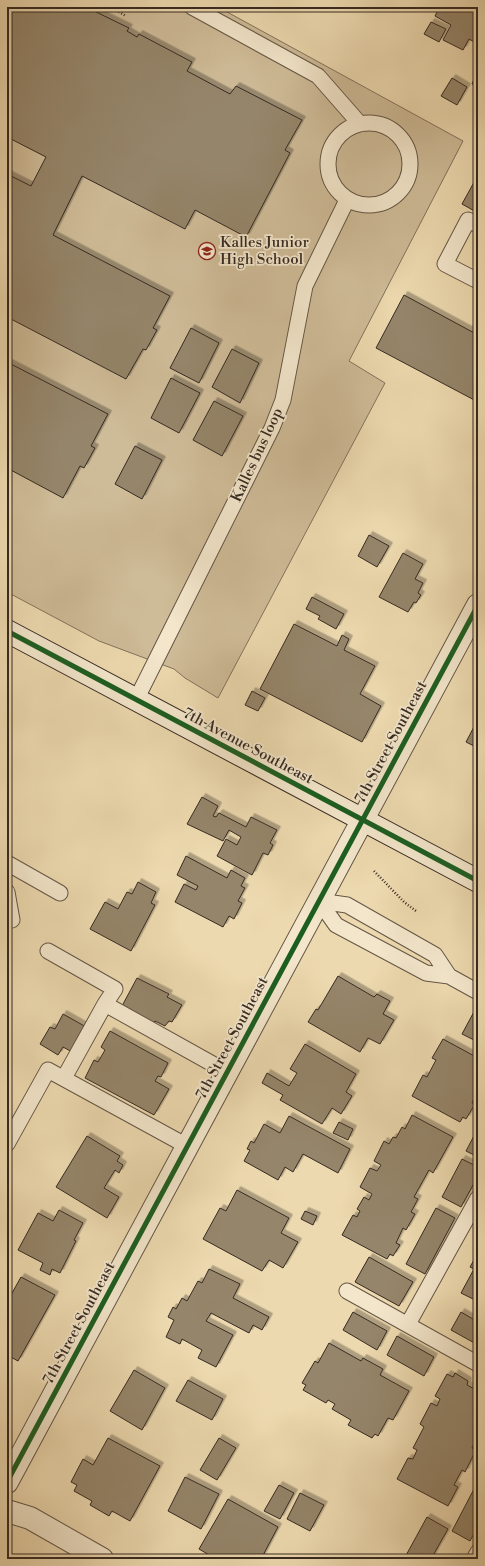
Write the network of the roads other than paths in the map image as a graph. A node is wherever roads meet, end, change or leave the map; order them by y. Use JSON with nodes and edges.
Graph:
{"nodes":[{"id":1,"x":192,"y":7,"type":"edge"},
{"id":2,"x":360,"y":124,"type":"junction"},
{"id":3,"x":347,"y":200,"type":"junction"},
{"id":4,"x":478,"y":225,"type":"edge"},
{"id":5,"x":478,"y":281,"type":"edge"},
{"id":6,"x":476,"y":613,"type":"edge"},
{"id":7,"x":7,"y":631,"type":"edge"},
{"id":8,"x":136,"y":700,"type":"junction"},
{"id":9,"x":363,"y":819,"type":"junction"},
{"id":10,"x":7,"y":864,"type":"edge"},
{"id":11,"x":478,"y":881,"type":"edge"},
{"id":12,"x":7,"y":892,"type":"edge"},
{"id":13,"x":60,"y":893,"type":"dead end"},
{"id":14,"x":319,"y":901,"type":"junction"},
{"id":15,"x":12,"y":920,"type":"dead end"},
{"id":16,"x":48,"y":951,"type":"dead end"},
{"id":17,"x":449,"y":976,"type":"junction"},
{"id":18,"x":478,"y":992,"type":"edge"},
{"id":19,"x":105,"y":1004,"type":"junction"},
{"id":20,"x":227,"y":1072,"type":"junction"},
{"id":21,"x":64,"y":1078,"type":"junction"},
{"id":22,"x":7,"y":1144,"type":"edge"},
{"id":23,"x":187,"y":1146,"type":"junction"},
{"id":24,"x":478,"y":1198,"type":"edge"},
{"id":25,"x":348,"y":1291,"type":"dead end"},
{"id":26,"x":408,"y":1324,"type":"junction"},
{"id":27,"x":478,"y":1364,"type":"edge"},
{"id":28,"x":7,"y":1482,"type":"edge"},
{"id":29,"x":7,"y":1511,"type":"edge"},
{"id":30,"x":478,"y":1552,"type":"edge"},
{"id":31,"x":102,"y":1559,"type":"edge"},
{"id":32,"x":474,"y":1559,"type":"edge"}],
"edges":[{"from":1,"to":2,"type":"lane"},
{"from":2,"to":3,"type":"lane"},
{"from":2,"to":3,"type":"lane"},
{"from":3,"to":8,"type":"lane","name":"Kalles bus loop"},
{"from":4,"to":5,"type":"lane"},
{"from":6,"to":9,"type":"street","name":"7th Street Southeast"},
{"from":7,"to":8,"type":"street","name":"7th Avenue Southeast"},
{"from":8,"to":9,"type":"street","name":"7th Avenue Southeast"},
{"from":9,"to":11,"type":"street","name":"7th Avenue Southeast"},
{"from":9,"to":14,"type":"street","name":"7th Street Southeast"},
{"from":10,"to":13,"type":"lane"},
{"from":12,"to":15,"type":"lane"},
{"from":14,"to":17,"type":"lane"},
{"from":14,"to":17,"type":"lane"},
{"from":14,"to":20,"type":"street","name":"7th Street Southeast"},
{"from":16,"to":19,"type":"lane"},
{"from":17,"to":18,"type":"lane"},
{"from":19,"to":20,"type":"lane"},
{"from":19,"to":21,"type":"lane"},
{"from":20,"to":23,"type":"street","name":"7th Street Southeast"},
{"from":21,"to":22,"type":"lane"},
{"from":21,"to":23,"type":"lane"},
{"from":23,"to":28,"type":"street","name":"7th Street Southeast"},
{"from":24,"to":26,"type":"lane"},
{"from":25,"to":26,"type":"lane"},
{"from":26,"to":27,"type":"lane"},
{"from":29,"to":31,"type":"street"},
{"from":30,"to":32,"type":"lane"}]}
